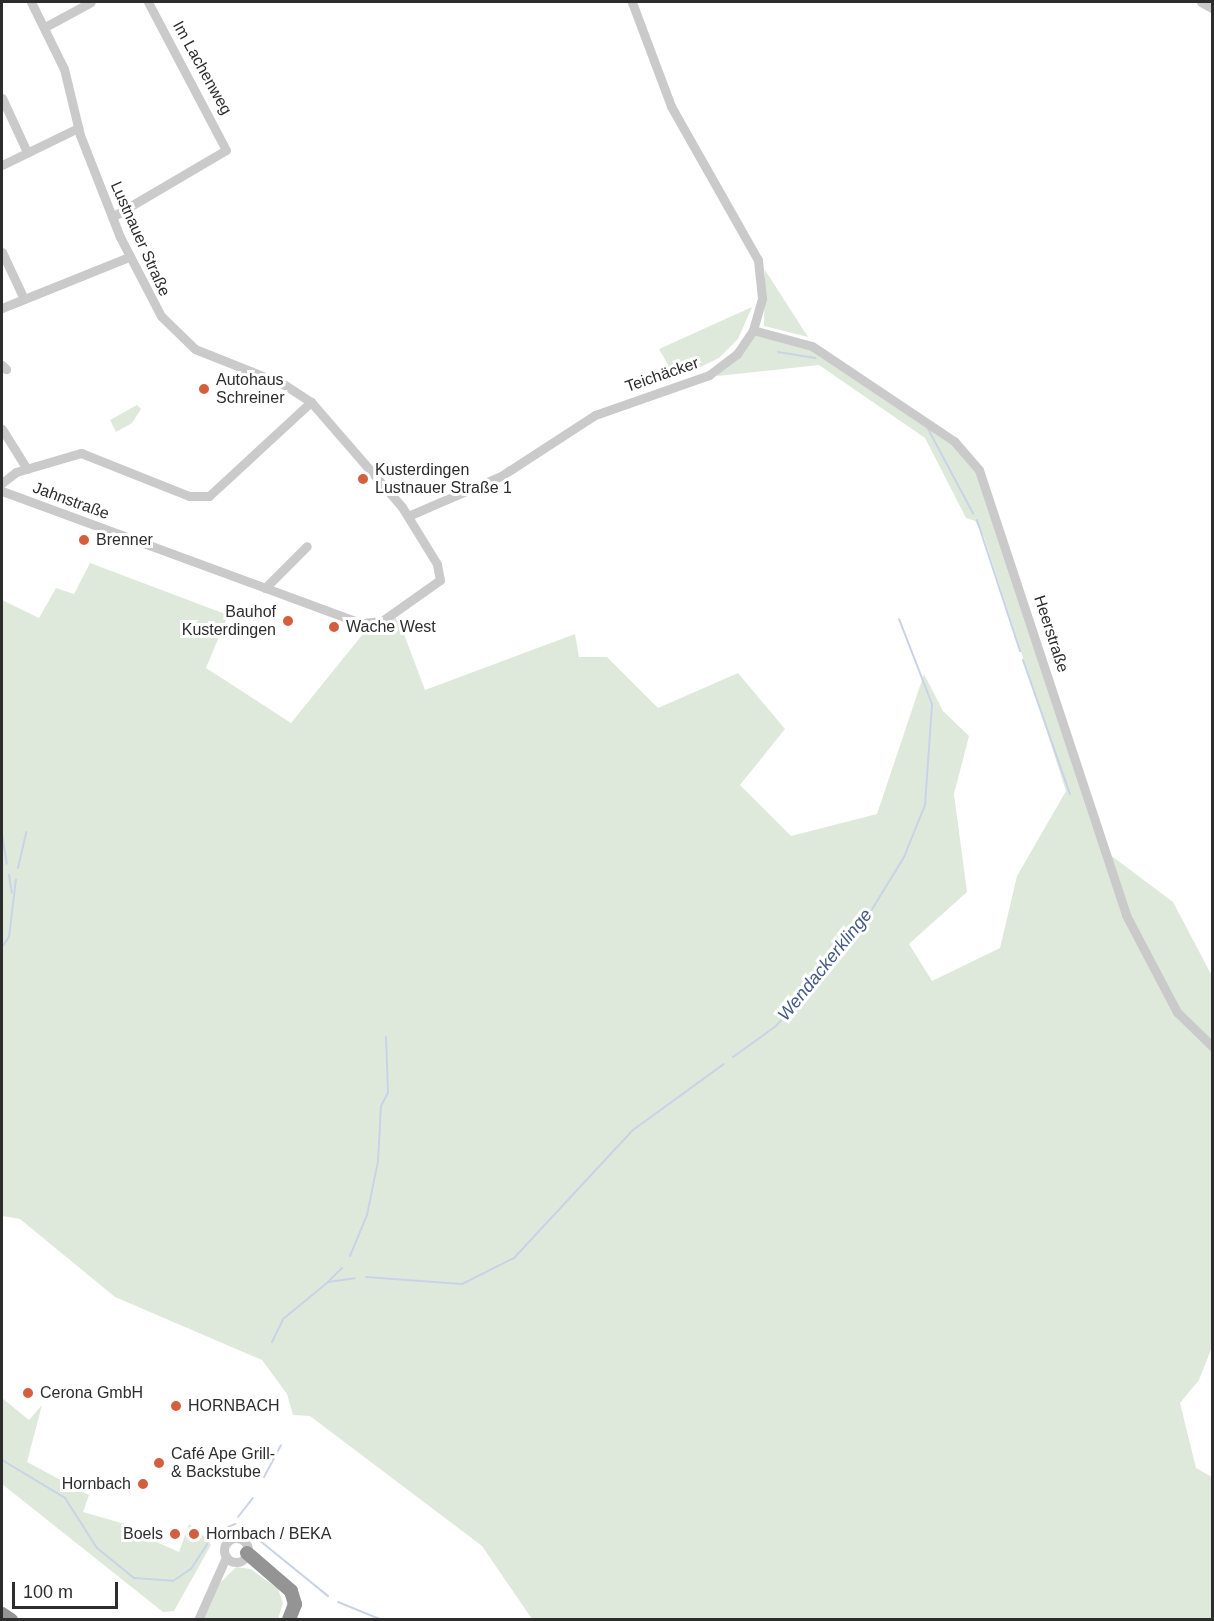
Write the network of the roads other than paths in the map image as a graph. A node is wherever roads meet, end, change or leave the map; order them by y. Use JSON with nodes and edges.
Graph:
{"nodes":[{"id":1,"x":31,"y":2,"type":"edge"},
{"id":2,"x":92,"y":2,"type":"edge"},
{"id":3,"x":148,"y":2,"type":"edge"},
{"id":4,"x":632,"y":2,"type":"edge"},
{"id":5,"x":1201,"y":2,"type":"edge"},
{"id":6,"x":1212,"y":9,"type":"edge"},
{"id":7,"x":45,"y":27,"type":"junction"},
{"id":8,"x":2,"y":98,"type":"edge"},
{"id":9,"x":78,"y":128,"type":"junction"},
{"id":10,"x":27,"y":152,"type":"junction"},
{"id":11,"x":2,"y":165,"type":"edge"},
{"id":12,"x":112,"y":217,"type":"junction"},
{"id":13,"x":2,"y":252,"type":"edge"},
{"id":14,"x":129,"y":257,"type":"junction"},
{"id":15,"x":24,"y":299,"type":"junction"},
{"id":16,"x":2,"y":308,"type":"edge"},
{"id":17,"x":753,"y":330,"type":"junction"},
{"id":18,"x":311,"y":402,"type":"junction"},
{"id":19,"x":2,"y":429,"type":"edge"},
{"id":20,"x":27,"y":469,"type":"junction"},
{"id":21,"x":2,"y":483,"type":"edge"},
{"id":22,"x":2,"y":491,"type":"edge"},
{"id":23,"x":408,"y":516,"type":"junction"},
{"id":24,"x":307,"y":546,"type":"dead end"},
{"id":25,"x":440,"y":580,"type":"joint"},
{"id":26,"x":265,"y":588,"type":"junction"},
{"id":27,"x":1212,"y":1046,"type":"edge"},
{"id":28,"x":237,"y":1558,"type":"junction"},
{"id":29,"x":2,"y":1614,"type":"edge"},
{"id":30,"x":11,"y":1620,"type":"edge"},
{"id":31,"x":198,"y":1620,"type":"edge"},
{"id":32,"x":282,"y":1620,"type":"edge"},
{"id":33,"x":289,"y":1620,"type":"edge"}],
"edges":[{"from":1,"to":7,"type":"street","name":"Lustnauer Straße"},
{"from":2,"to":7,"type":"street"},
{"from":3,"to":12,"type":"street","name":"Im Lachenweg"},
{"from":4,"to":17,"type":"street","name":"Teichäcker"},
{"from":5,"to":6,"type":"street"},
{"from":7,"to":9,"type":"street","name":"Lustnauer Straße"},
{"from":8,"to":10,"type":"street"},
{"from":9,"to":10,"type":"street"},
{"from":9,"to":12,"type":"street","name":"Lustnauer Straße"},
{"from":10,"to":11,"type":"street"},
{"from":12,"to":14,"type":"street","name":"Lustnauer Straße"},
{"from":13,"to":15,"type":"street"},
{"from":14,"to":15,"type":"street"},
{"from":14,"to":18,"type":"street","name":"Lustnauer Straße"},
{"from":15,"to":16,"type":"street"},
{"from":17,"to":23,"type":"street","name":"Teichäcker"},
{"from":17,"to":27,"type":"street","name":"Heerstraße"},
{"from":18,"to":20,"type":"street"},
{"from":18,"to":23,"type":"street","name":"Lustnauer Straße"},
{"from":19,"to":20,"type":"street"},
{"from":20,"to":21,"type":"street"},
{"from":22,"to":26,"type":"street","name":"Jahnstraße"},
{"from":23,"to":25,"type":"street","name":"Lustnauer Straße"},
{"from":24,"to":26,"type":"street"},
{"from":25,"to":26,"type":"street","name":"Jahnstraße"},
{"from":28,"to":31,"type":"street"},
{"from":28,"to":32,"type":"highway"},
{"from":28,"to":33,"type":"highway"},
{"from":29,"to":30,"type":"highway"}]}
